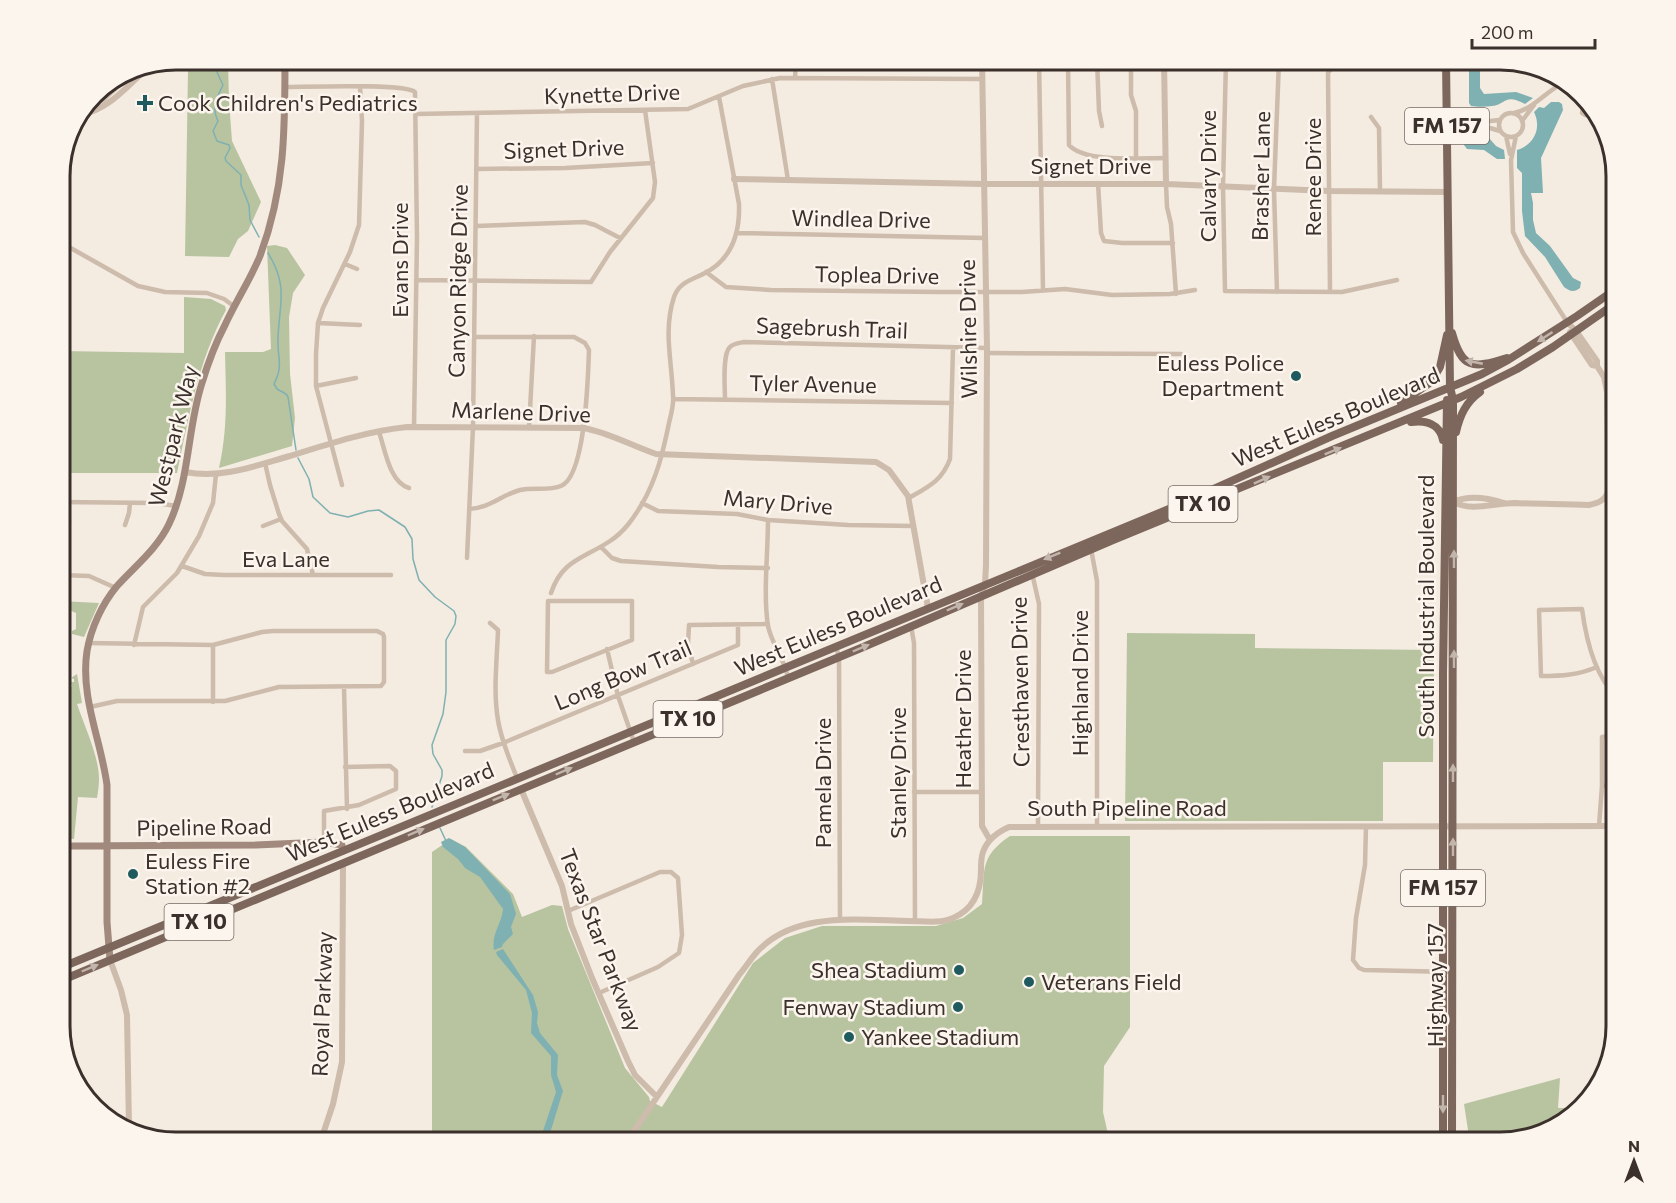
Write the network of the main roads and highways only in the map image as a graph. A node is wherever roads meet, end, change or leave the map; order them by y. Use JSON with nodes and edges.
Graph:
{"nodes":[{"id":1,"x":285,"y":70,"type":"edge"},
{"id":2,"x":1446,"y":70,"type":"edge"},
{"id":3,"x":1606,"y":296,"type":"edge"},
{"id":4,"x":1606,"y":310,"type":"edge"},
{"id":5,"x":1449,"y":327,"type":"junction"},
{"id":6,"x":1522,"y":351,"type":"junction"},
{"id":7,"x":1504,"y":377,"type":"junction"},
{"id":8,"x":1450,"y":387,"type":"junction"},
{"id":9,"x":1450,"y":402,"type":"junction"},
{"id":10,"x":1386,"y":413,"type":"junction"},
{"id":11,"x":1404,"y":422,"type":"junction"},
{"id":12,"x":1346,"y":430,"type":"junction"},
{"id":13,"x":1352,"y":443,"type":"junction"},
{"id":14,"x":1449,"y":450,"type":"junction"},
{"id":15,"x":1293,"y":454,"type":"junction"},
{"id":16,"x":1288,"y":469,"type":"junction"},
{"id":17,"x":1089,"y":545,"type":"junction"},
{"id":18,"x":1444,"y":594,"type":"junction"},
{"id":19,"x":1454,"y":594,"type":"junction"},
{"id":20,"x":517,"y":778,"type":"junction"},
{"id":21,"x":521,"y":789,"type":"junction"},
{"id":22,"x":1444,"y":826,"type":"joint"},
{"id":23,"x":1453,"y":826,"type":"joint"},
{"id":24,"x":384,"y":834,"type":"junction"},
{"id":25,"x":71,"y":846,"type":"edge"},
{"id":26,"x":107,"y":846,"type":"junction"},
{"id":27,"x":343,"y":851,"type":"junction"},
{"id":28,"x":343,"y":863,"type":"junction"},
{"id":29,"x":288,"y":885,"type":"junction"},
{"id":30,"x":227,"y":900,"type":"junction"},
{"id":31,"x":228,"y":910,"type":"junction"},
{"id":32,"x":108,"y":948,"type":"junction"},
{"id":33,"x":110,"y":960,"type":"junction"},
{"id":34,"x":71,"y":963,"type":"edge"},
{"id":35,"x":71,"y":976,"type":"edge"},
{"id":36,"x":1443,"y":1132,"type":"edge"},
{"id":37,"x":1452,"y":1132,"type":"edge"}],
"edges":[{"from":1,"to":26,"type":"main road","name":"Westpark Way"},
{"from":2,"to":5,"type":"main road","name":"South Industrial Boulevard","number":"FM 157"},
{"from":3,"to":6,"type":"main road","name":"West Euless Boulevard","number":"TX 10","one_way":true},
{"from":4,"to":7,"type":"main road","name":"West Euless Boulevard","number":"TX 10"},
{"from":6,"to":5,"type":"main road","one_way":true},
{"from":5,"to":8,"type":"main road","name":"South Industrial Boulevard","number":"FM 157"},
{"from":5,"to":10,"type":"main road"},
{"from":6,"to":8,"type":"main road","name":"West Euless Boulevard","number":"TX 10"},
{"from":7,"to":9,"type":"main road","name":"West Euless Boulevard","number":"TX 10"},
{"from":7,"to":14,"type":"main road"},
{"from":8,"to":9,"type":"main road","name":"South Industrial Boulevard","number":"FM 157"},
{"from":8,"to":10,"type":"main road","name":"West Euless Boulevard","number":"TX 10"},
{"from":9,"to":11,"type":"main road","name":"West Euless Boulevard","number":"TX 10"},
{"from":9,"to":14,"type":"main road","name":"South Industrial Boulevard","number":"FM 157"},
{"from":10,"to":12,"type":"main road","name":"West Euless Boulevard","number":"TX 10"},
{"from":11,"to":13,"type":"main road","name":"West Euless Boulevard","number":"TX 10"},
{"from":11,"to":14,"type":"main road"},
{"from":12,"to":13,"type":"main road"},
{"from":12,"to":15,"type":"main road","name":"West Euless Boulevard","number":"TX 10"},
{"from":16,"to":13,"type":"main road","name":"West Euless Boulevard","number":"TX 10","one_way":true},
{"from":14,"to":18,"type":"main road","name":"South Industrial Boulevard","number":"FM 157"},
{"from":19,"to":14,"type":"main road","name":"South Industrial Boulevard","number":"FM 157","one_way":true},
{"from":15,"to":16,"type":"main road"},
{"from":15,"to":17,"type":"main road","name":"West Euless Boulevard","number":"TX 10"},
{"from":17,"to":16,"type":"main road","name":"West Euless Boulevard","number":"TX 10","one_way":true},
{"from":17,"to":20,"type":"main road","name":"West Euless Boulevard","number":"TX 10","one_way":true},
{"from":21,"to":17,"type":"main road","name":"West Euless Boulevard","number":"TX 10","one_way":true},
{"from":18,"to":19,"type":"main road"},
{"from":18,"to":22,"type":"main road","name":"South Industrial Boulevard","number":"FM 157"},
{"from":23,"to":19,"type":"main road","name":"South Industrial Boulevard","number":"FM 157","one_way":true},
{"from":20,"to":21,"type":"main road"},
{"from":20,"to":24,"type":"main road","name":"West Euless Boulevard","number":"TX 10"},
{"from":28,"to":21,"type":"main road","name":"West Euless Boulevard","number":"TX 10","one_way":true},
{"from":22,"to":36,"type":"main road","name":"Highway 157","number":"FM 157","one_way":true},
{"from":37,"to":23,"type":"main road","name":"Highway 157","number":"FM 157","one_way":true},
{"from":24,"to":27,"type":"main road","name":"West Euless Boulevard","number":"TX 10"},
{"from":24,"to":28,"type":"main road"},
{"from":25,"to":26,"type":"main road","name":"Pipeline Road"},
{"from":26,"to":27,"type":"main road","name":"Pipeline Road"},
{"from":26,"to":32,"type":"main road","name":"Westpark Way"},
{"from":27,"to":29,"type":"main road"},
{"from":27,"to":30,"type":"main road","name":"West Euless Boulevard","number":"TX 10"},
{"from":28,"to":29,"type":"main road","name":"West Euless Boulevard","number":"TX 10"},
{"from":29,"to":31,"type":"main road","name":"West Euless Boulevard","number":"TX 10"},
{"from":30,"to":31,"type":"main road"},
{"from":30,"to":32,"type":"main road","name":"West Euless Boulevard","number":"TX 10"},
{"from":31,"to":33,"type":"main road","name":"West Euless Boulevard","number":"TX 10"},
{"from":32,"to":33,"type":"main road","name":"Westpark Way"},
{"from":32,"to":34,"type":"main road","name":"West Euless Boulevard","number":"TX 10"},
{"from":35,"to":33,"type":"main road","name":"West Euless Boulevard","number":"TX 10","one_way":true}]}
